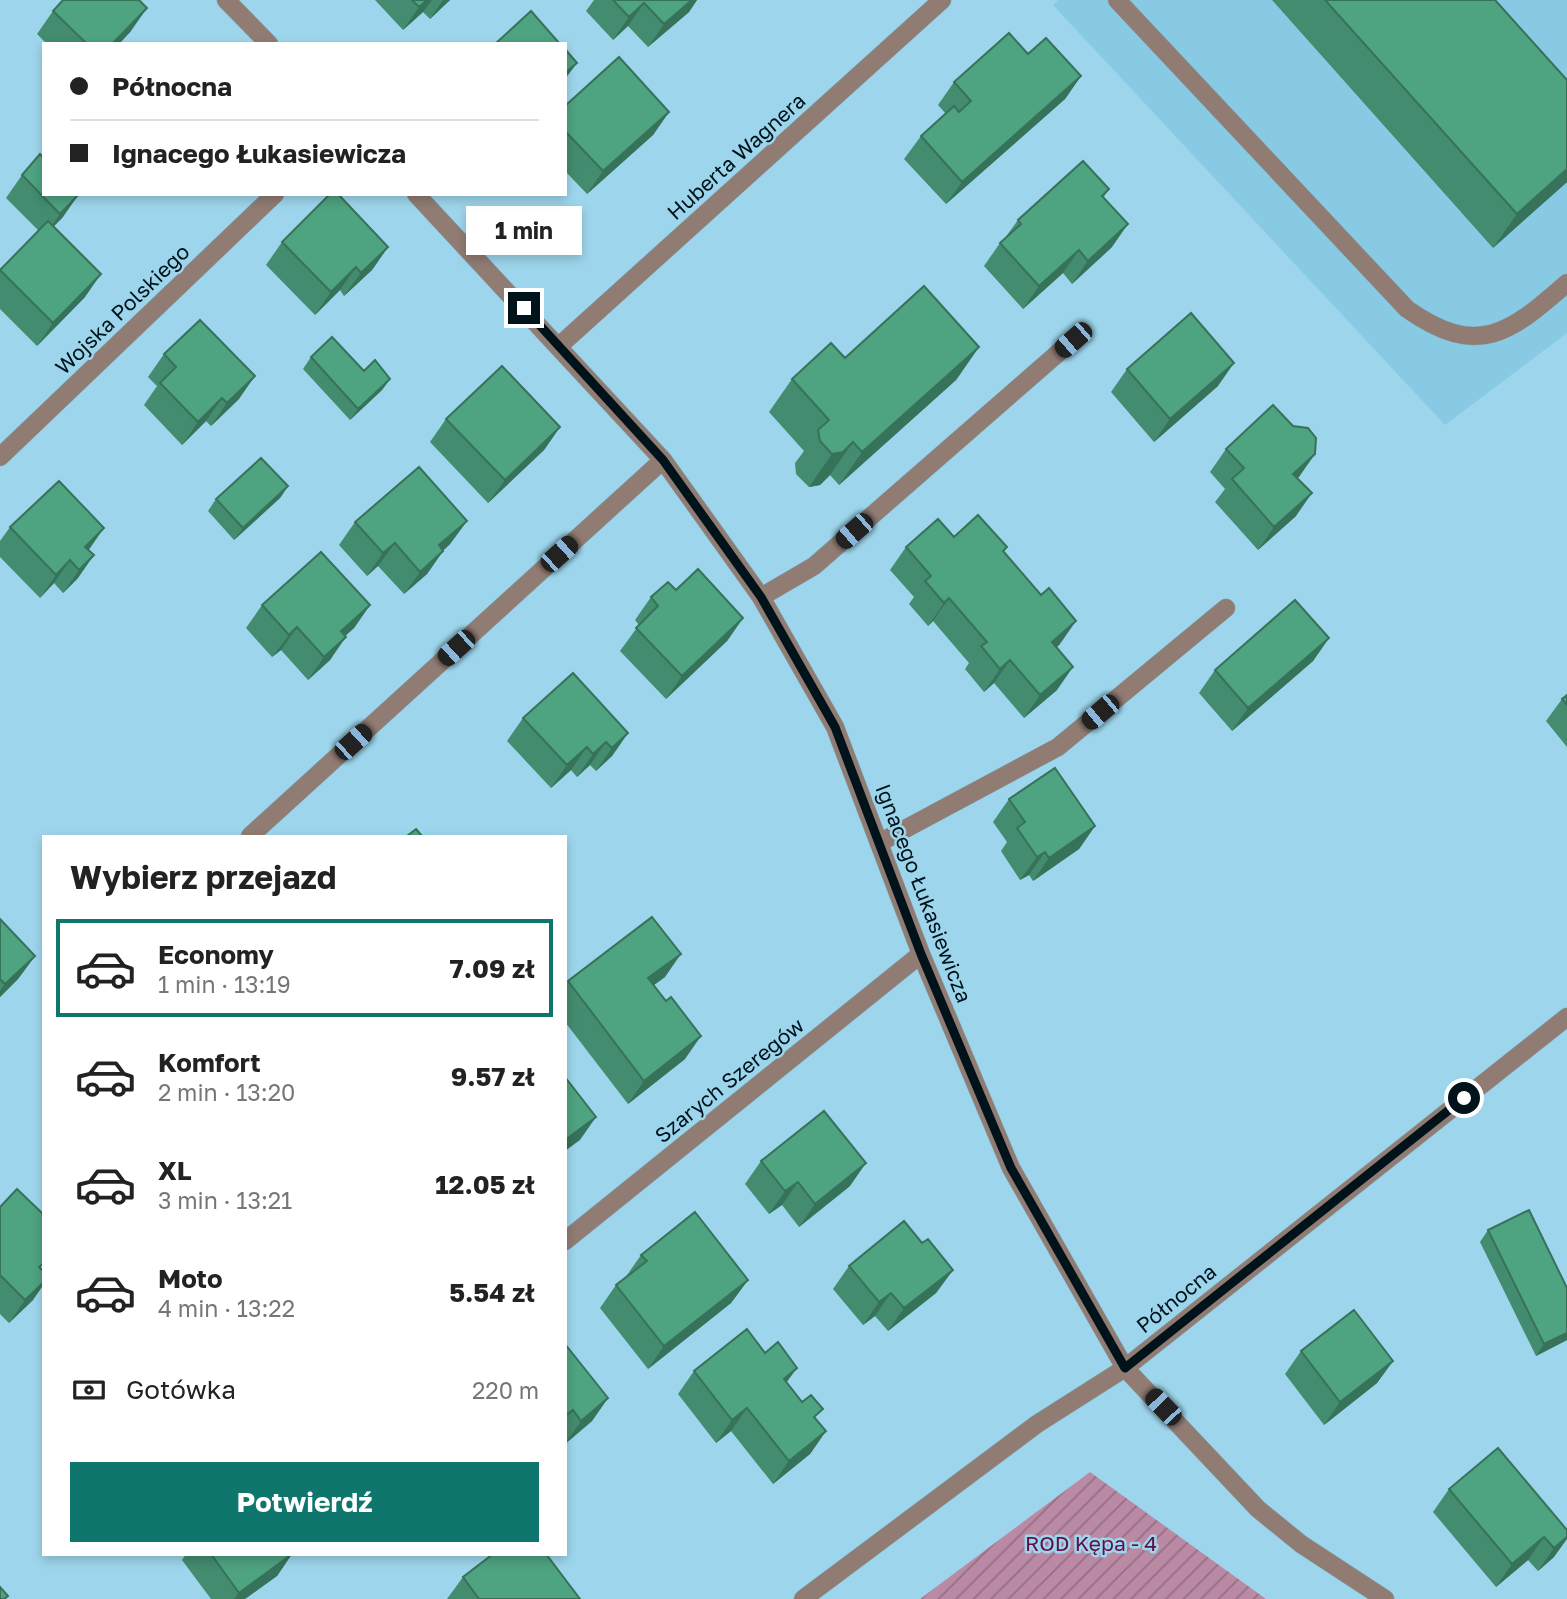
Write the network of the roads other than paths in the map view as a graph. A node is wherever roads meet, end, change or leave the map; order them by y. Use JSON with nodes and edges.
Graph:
{"nodes":[{"id":1,"x":226,"y":0,"type":"edge"},
{"id":2,"x":942,"y":0,"type":"edge"},
{"id":3,"x":1118,"y":0,"type":"edge"},
{"id":4,"x":268,"y":42,"type":"edge"},
{"id":5,"x":273,"y":196,"type":"edge"},
{"id":6,"x":418,"y":196,"type":"edge"},
{"id":7,"x":1567,"y":283,"type":"edge"},
{"id":8,"x":1073,"y":340,"type":"dead end"},
{"id":9,"x":559,"y":346,"type":"junction"},
{"id":10,"x":0,"y":457,"type":"edge"},
{"id":11,"x":663,"y":460,"type":"junction"},
{"id":12,"x":761,"y":597,"type":"junction"},
{"id":13,"x":1226,"y":608,"type":"dead end"},
{"id":14,"x":251,"y":835,"type":"edge"},
{"id":15,"x":879,"y":843,"type":"junction"},
{"id":16,"x":921,"y":954,"type":"junction"},
{"id":17,"x":1567,"y":1017,"type":"edge"},
{"id":18,"x":567,"y":1239,"type":"edge"},
{"id":19,"x":1125,"y":1368,"type":"junction"},
{"id":20,"x":803,"y":1599,"type":"edge"},
{"id":21,"x":1385,"y":1599,"type":"edge"}],
"edges":[{"from":1,"to":4,"type":"street"},
{"from":2,"to":9,"type":"street","name":"Huberta Wagnera"},
{"from":3,"to":7,"type":"street"},
{"from":5,"to":10,"type":"street","name":"Wojska Polskiego"},
{"from":6,"to":9,"type":"street","name":"Ignacego Łukasiewicza"},
{"from":8,"to":12,"type":"street"},
{"from":9,"to":11,"type":"street","name":"Ignacego Łukasiewicza"},
{"from":11,"to":12,"type":"street","name":"Ignacego Łukasiewicza"},
{"from":11,"to":14,"type":"street"},
{"from":12,"to":15,"type":"street","name":"Ignacego Łukasiewicza"},
{"from":13,"to":15,"type":"street"},
{"from":15,"to":16,"type":"street","name":"Ignacego Łukasiewicza"},
{"from":16,"to":18,"type":"street","name":"Szarych Szeregów"},
{"from":16,"to":19,"type":"street","name":"Ignacego Łukasiewicza"},
{"from":17,"to":19,"type":"street","name":"Północna"},
{"from":19,"to":20,"type":"street","name":"Północna"},
{"from":19,"to":21,"type":"street","name":"Ignacego Łukasiewicza"}]}
